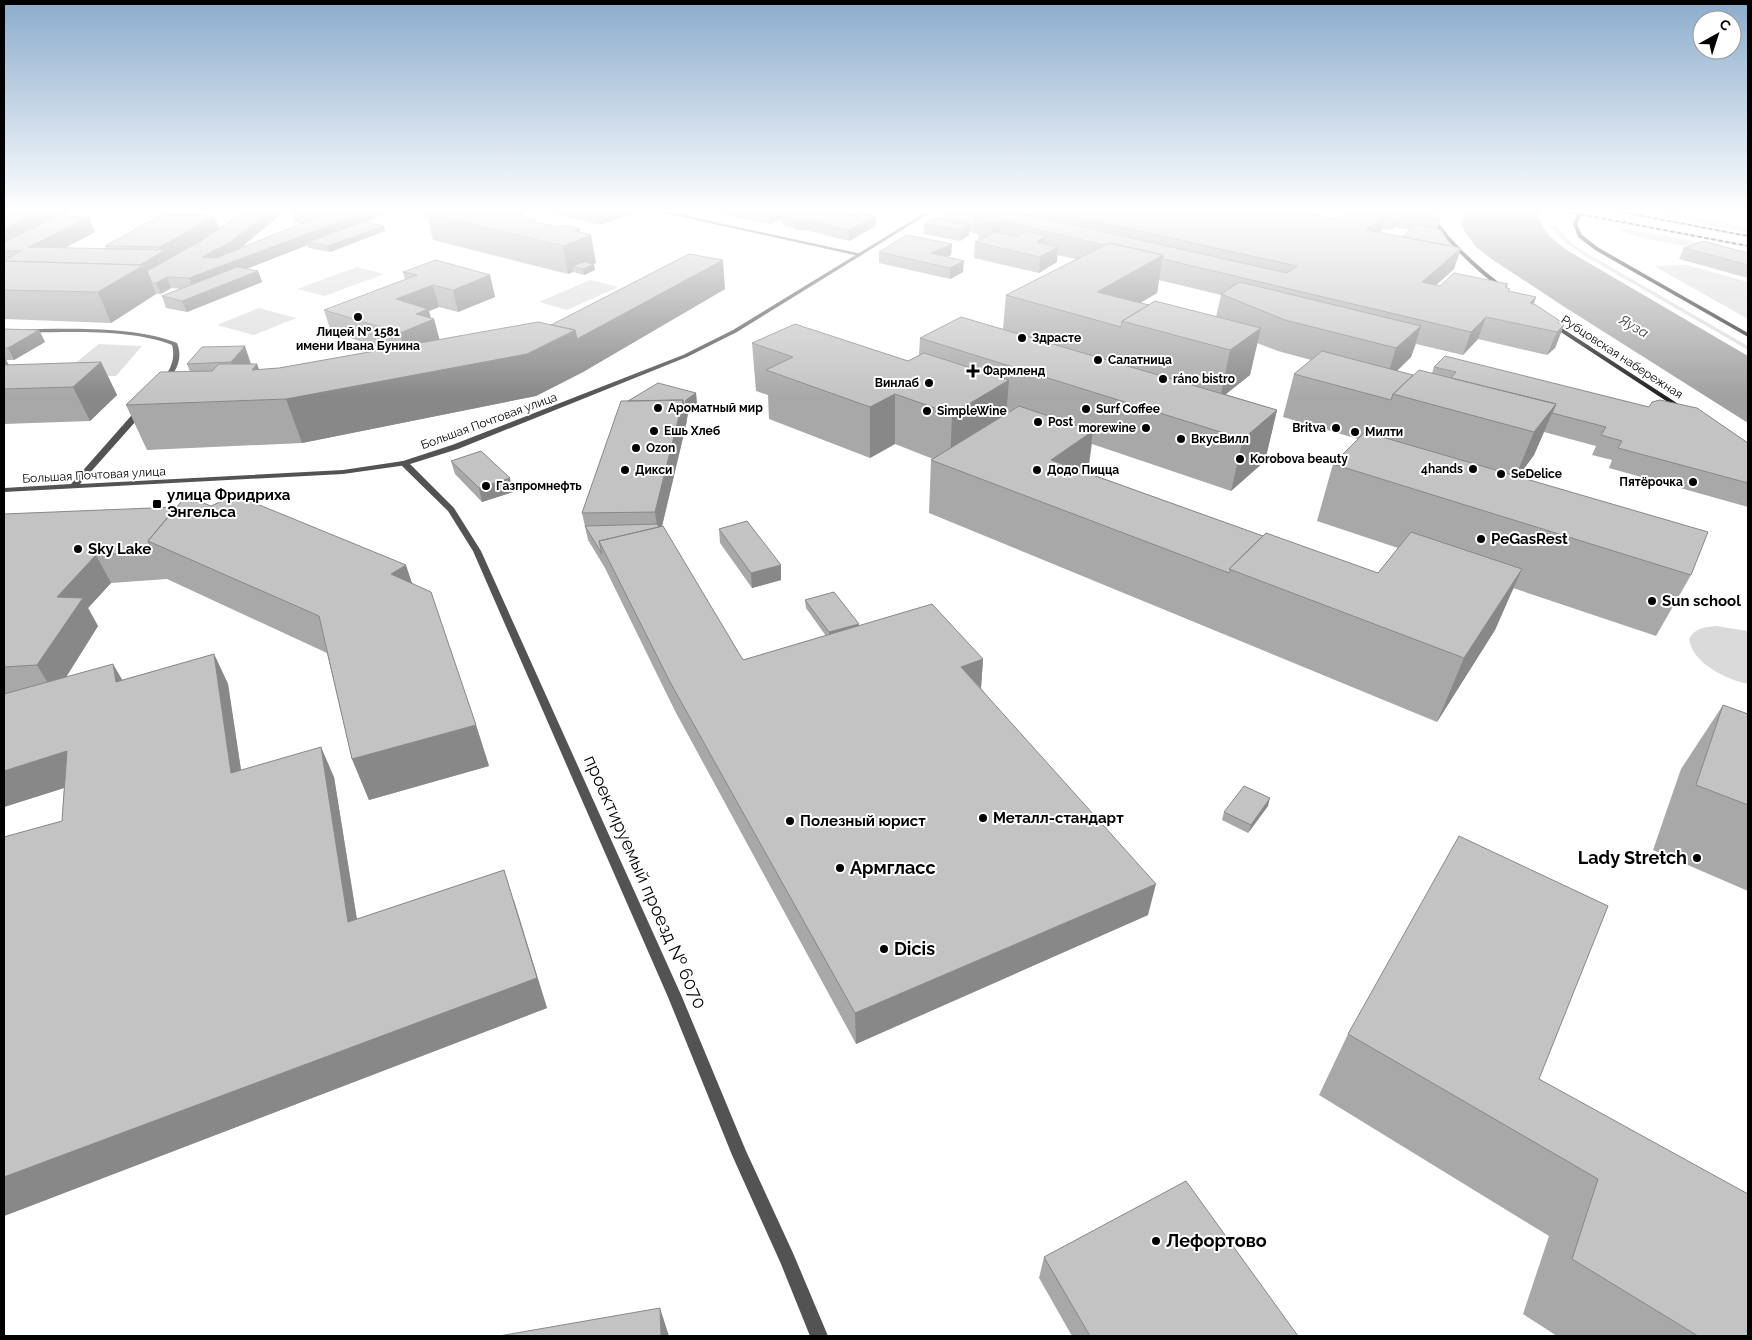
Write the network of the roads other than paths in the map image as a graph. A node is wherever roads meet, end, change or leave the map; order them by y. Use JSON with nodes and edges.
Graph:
{"nodes":[{"id":1,"x":830,"y":272,"type":"edge"},
{"id":2,"x":1481,"y":272,"type":"edge"},
{"id":3,"x":1635,"y":272,"type":"edge"},
{"id":4,"x":1513,"y":297,"type":"edge"},
{"id":5,"x":1542,"y":318,"type":"edge"},
{"id":6,"x":4,"y":331,"type":"edge"},
{"id":7,"x":1748,"y":336,"type":"edge"},
{"id":8,"x":160,"y":388,"type":"edge"},
{"id":9,"x":147,"y":403,"type":"edge"},
{"id":10,"x":1688,"y":413,"type":"edge"},
{"id":11,"x":404,"y":463,"type":"junction"},
{"id":12,"x":73,"y":488,"type":"junction"},
{"id":13,"x":4,"y":490,"type":"edge"},
{"id":14,"x":819,"y":1336,"type":"edge"}],
"edges":[{"from":1,"to":11,"type":"street","name":"Большая Почтовая улица"},
{"from":2,"to":4,"type":"main road"},
{"from":3,"to":7,"type":"main road"},
{"from":5,"to":10,"type":"main road","name":"Рубцовская набережная"},
{"from":6,"to":8,"type":"street"},
{"from":9,"to":12,"type":"street"},
{"from":11,"to":12,"type":"street","name":"Большая Почтовая улица"},
{"from":11,"to":14,"type":"street","name":"проектируемый проезд № 6070"},
{"from":12,"to":13,"type":"street","name":"Большая Почтовая улица"}]}
